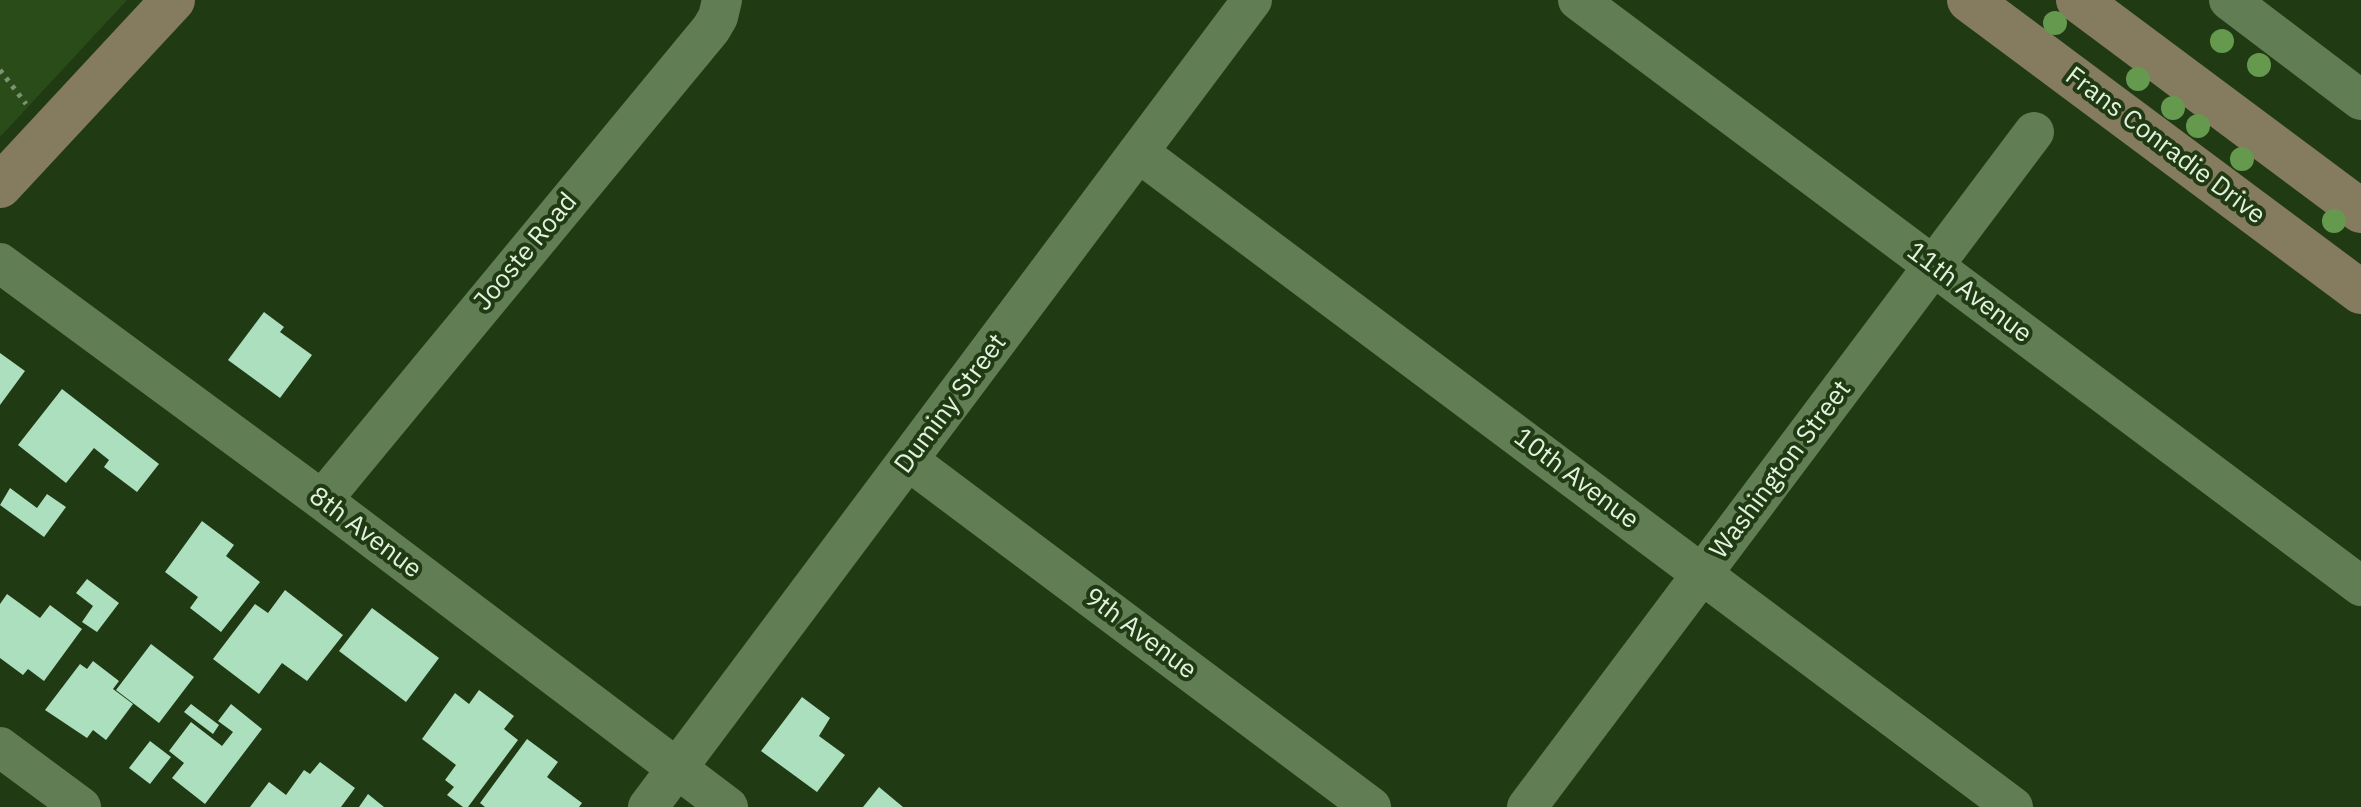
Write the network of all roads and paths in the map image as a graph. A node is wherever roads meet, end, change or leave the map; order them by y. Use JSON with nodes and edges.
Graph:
{"nodes":[{"id":1,"x":173,"y":0,"type":"edge"},
{"id":2,"x":722,"y":0,"type":"edge"},
{"id":3,"x":1252,"y":0,"type":"edge"},
{"id":4,"x":1578,"y":0,"type":"edge"},
{"id":5,"x":1969,"y":0,"type":"edge"},
{"id":6,"x":2078,"y":0,"type":"edge"},
{"id":7,"x":2229,"y":0,"type":"edge"},
{"id":8,"x":0,"y":70,"type":"edge"},
{"id":9,"x":2361,"y":100,"type":"edge"},
{"id":10,"x":32,"y":112,"type":"dead end"},
{"id":11,"x":2034,"y":132,"type":"dead end"},
{"id":12,"x":1138,"y":152,"type":"junction"},
{"id":13,"x":0,"y":186,"type":"edge"},
{"id":14,"x":2361,"y":211,"type":"edge"},
{"id":15,"x":0,"y":263,"type":"edge"},
{"id":16,"x":1933,"y":266,"type":"junction"},
{"id":17,"x":2361,"y":292,"type":"edge"},
{"id":18,"x":909,"y":461,"type":"junction"},
{"id":19,"x":322,"y":500,"type":"junction"},
{"id":20,"x":1703,"y":575,"type":"junction"},
{"id":21,"x":2361,"y":586,"type":"edge"},
{"id":22,"x":0,"y":747,"type":"edge"},
{"id":23,"x":676,"y":769,"type":"junction"},
{"id":24,"x":81,"y":807,"type":"edge"},
{"id":25,"x":648,"y":807,"type":"edge"},
{"id":26,"x":728,"y":807,"type":"edge"},
{"id":27,"x":1371,"y":807,"type":"edge"},
{"id":28,"x":1527,"y":807,"type":"edge"},
{"id":29,"x":2013,"y":807,"type":"edge"}],
"edges":[{"from":1,"to":13,"type":"main road"},
{"from":2,"to":19,"type":"street","name":"Jooste Road"},
{"from":3,"to":12,"type":"street","name":"Duminy Street"},
{"from":4,"to":16,"type":"street","name":"11th Avenue"},
{"from":5,"to":17,"type":"main road","name":"Frans Conradie Drive"},
{"from":6,"to":14,"type":"main road"},
{"from":7,"to":9,"type":"street"},
{"from":8,"to":10,"type":"path"},
{"from":11,"to":16,"type":"street","name":"Washington Street"},
{"from":12,"to":18,"type":"street","name":"Duminy Street"},
{"from":12,"to":20,"type":"street","name":"10th Avenue"},
{"from":15,"to":19,"type":"street","name":"8th Avenue"},
{"from":16,"to":20,"type":"street","name":"Washington Street"},
{"from":16,"to":21,"type":"street","name":"11th Avenue"},
{"from":18,"to":23,"type":"street","name":"Duminy Street"},
{"from":18,"to":27,"type":"street","name":"9th Avenue"},
{"from":19,"to":23,"type":"street","name":"8th Avenue"},
{"from":20,"to":28,"type":"street","name":"Washington Street"},
{"from":20,"to":29,"type":"street","name":"10th Avenue"},
{"from":22,"to":24,"type":"street"},
{"from":23,"to":25,"type":"street","name":"Duminy Street"},
{"from":23,"to":26,"type":"street","name":"8th Avenue"}]}
